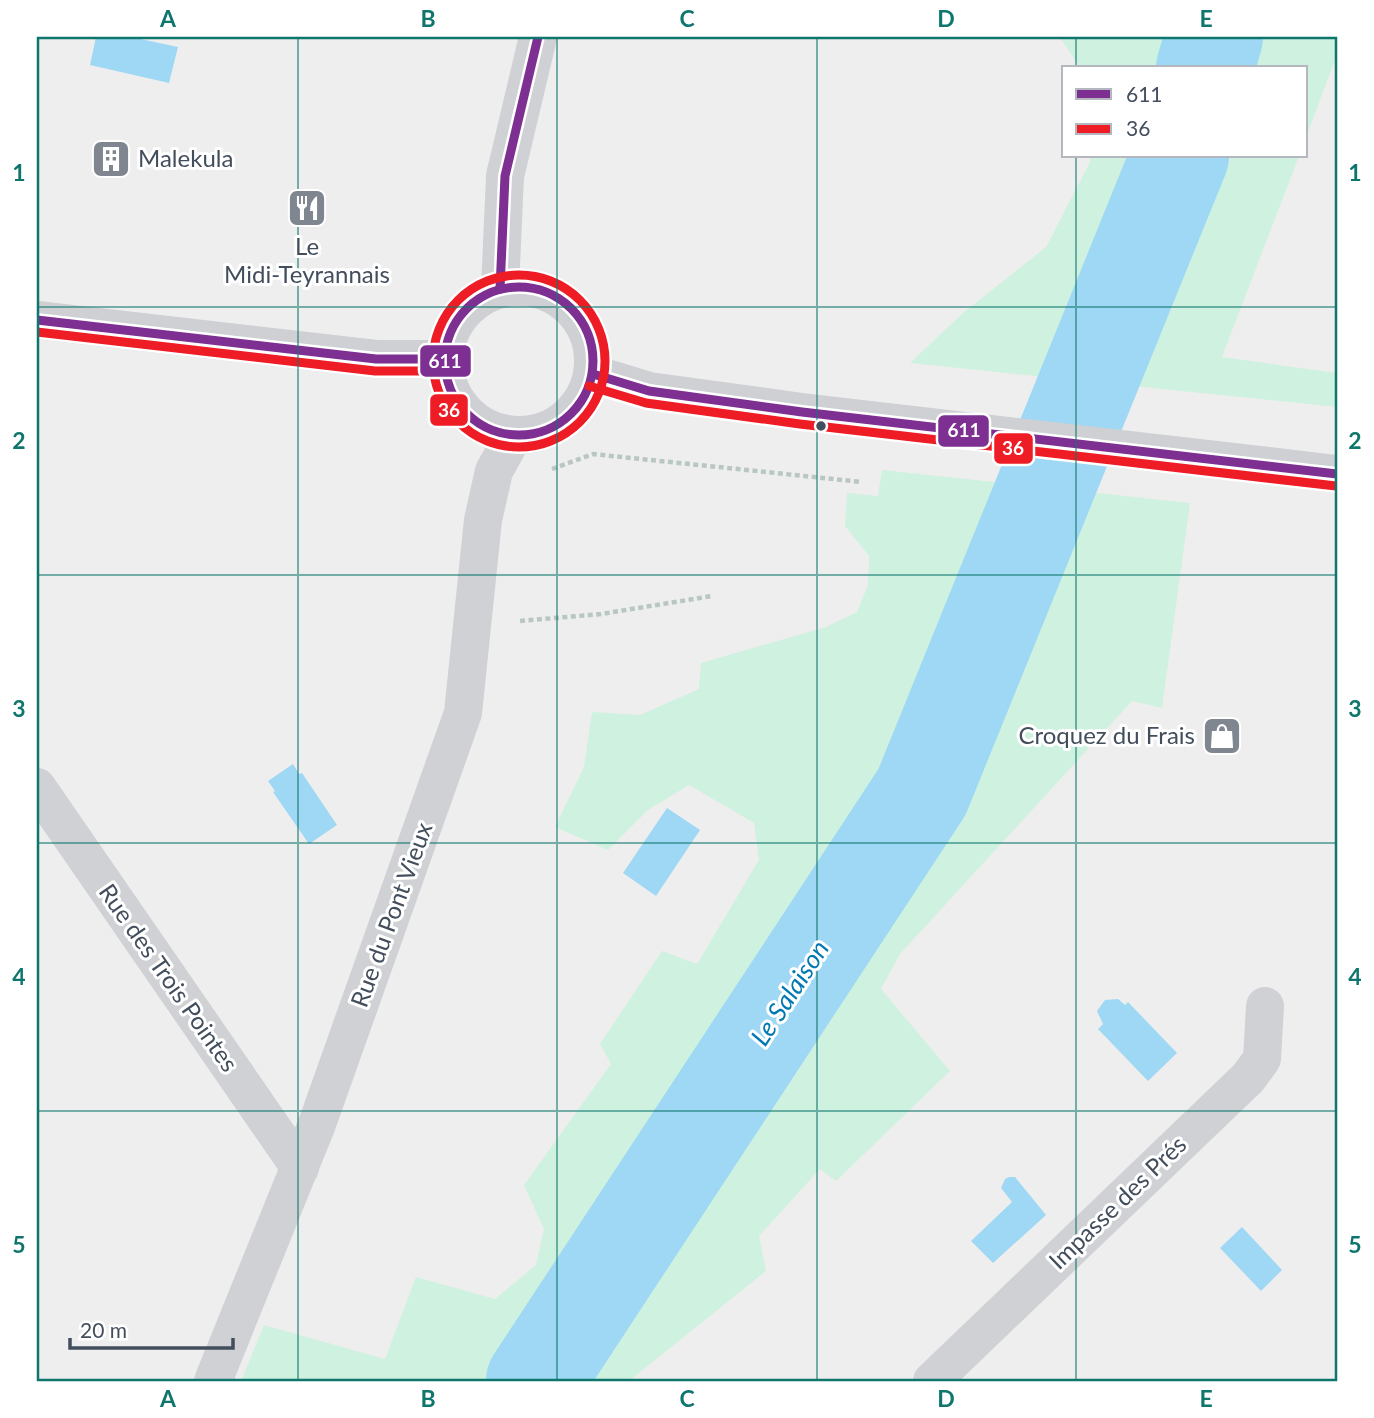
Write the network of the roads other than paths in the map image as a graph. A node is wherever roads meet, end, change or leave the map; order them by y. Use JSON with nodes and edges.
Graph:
{"nodes":[{"id":1,"x":538,"y":37,"type":"edge"},
{"id":2,"x":500,"y":289,"type":"junction"},
{"id":3,"x":37,"y":320,"type":"edge"},
{"id":4,"x":445,"y":359,"type":"junction"},
{"id":5,"x":593,"y":373,"type":"junction"},
{"id":6,"x":514,"y":435,"type":"junction"},
{"id":7,"x":1337,"y":474,"type":"edge"},
{"id":8,"x":37,"y":788,"type":"edge"},
{"id":9,"x":1265,"y":1006,"type":"dead end"},
{"id":10,"x":300,"y":1168,"type":"junction"},
{"id":11,"x":213,"y":1381,"type":"edge"},
{"id":12,"x":932,"y":1381,"type":"edge"}],
"edges":[{"from":1,"to":2,"type":"street"},
{"from":2,"to":4,"type":"main road"},
{"from":2,"to":5,"type":"main road"},
{"from":3,"to":4,"type":"main road"},
{"from":4,"to":6,"type":"main road"},
{"from":5,"to":6,"type":"main road"},
{"from":5,"to":7,"type":"main road"},
{"from":6,"to":10,"type":"street","name":"Rue du Pont Vieux"},
{"from":8,"to":10,"type":"street","name":"Rue des Trois Pointes"},
{"from":9,"to":12,"type":"street","name":"Impasse des Prés"},
{"from":10,"to":11,"type":"street","name":"Rue du Pont Vieux"}]}
